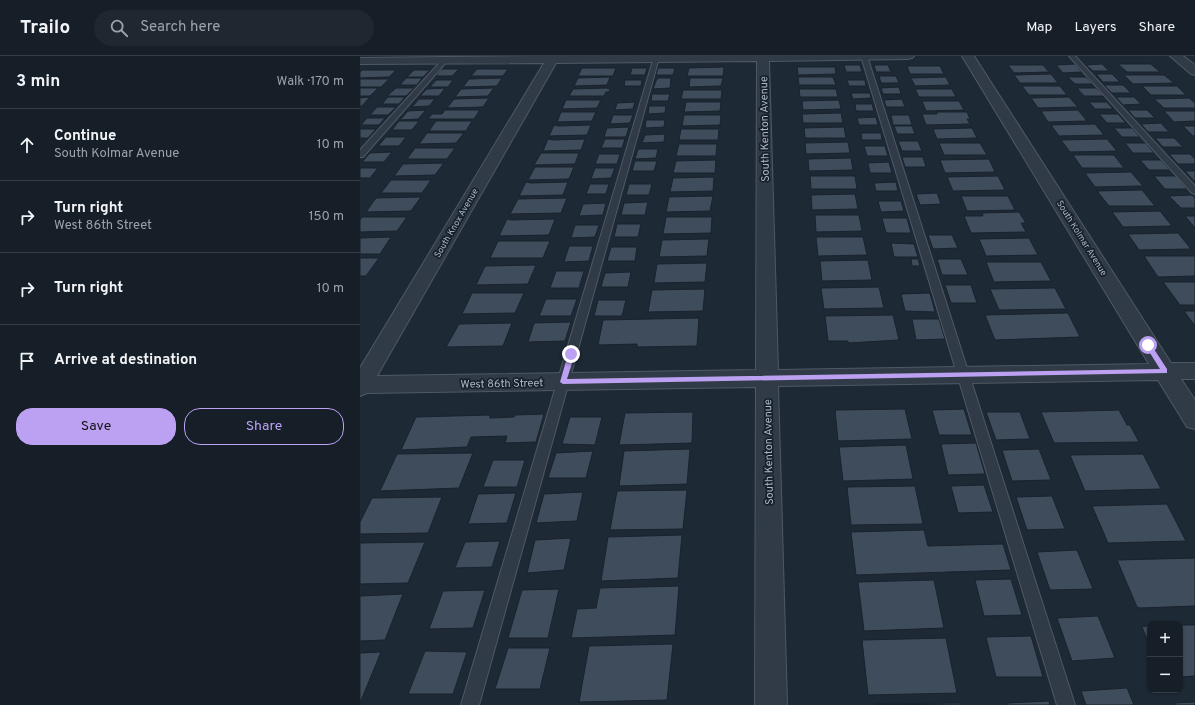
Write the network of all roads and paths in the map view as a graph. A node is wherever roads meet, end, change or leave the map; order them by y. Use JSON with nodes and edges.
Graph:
{"nodes":[{"id":1,"x":864,"y":56,"type":"edge"},
{"id":2,"x":908,"y":56,"type":"edge"},
{"id":3,"x":968,"y":56,"type":"edge"},
{"id":4,"x":1072,"y":56,"type":"edge"},
{"id":5,"x":1176,"y":56,"type":"edge"},
{"id":6,"x":763,"y":57,"type":"edge"},
{"id":7,"x":656,"y":58,"type":"junction"},
{"id":8,"x":552,"y":59,"type":"junction"},
{"id":9,"x":444,"y":60,"type":"junction"},
{"id":10,"x":360,"y":61,"type":"edge"},
{"id":11,"x":1195,"y":71,"type":"edge"},
{"id":12,"x":360,"y":155,"type":"edge"},
{"id":13,"x":1195,"y":191,"type":"edge"},
{"id":14,"x":1164,"y":371,"type":"junction"},
{"id":15,"x":1195,"y":371,"type":"edge"},
{"id":16,"x":964,"y":375,"type":"junction"},
{"id":17,"x":767,"y":378,"type":"junction"},
{"id":18,"x":563,"y":382,"type":"junction"},
{"id":19,"x":360,"y":386,"type":"edge"},
{"id":20,"x":1195,"y":420,"type":"edge"},
{"id":21,"x":470,"y":705,"type":"edge"},
{"id":22,"x":771,"y":705,"type":"edge"},
{"id":23,"x":1066,"y":705,"type":"edge"}],
"edges":[{"from":1,"to":2,"type":"street"},
{"from":1,"to":6,"type":"street"},
{"from":1,"to":16,"type":"lane"},
{"from":3,"to":14,"type":"street","name":"South Kolmar Avenue"},
{"from":4,"to":13,"type":"lane"},
{"from":5,"to":11,"type":"street"},
{"from":6,"to":7,"type":"street"},
{"from":6,"to":17,"type":"street","name":"South Kenton Avenue"},
{"from":7,"to":8,"type":"street"},
{"from":7,"to":18,"type":"lane"},
{"from":8,"to":9,"type":"street"},
{"from":8,"to":19,"type":"street","name":"South Knox Avenue"},
{"from":9,"to":10,"type":"street"},
{"from":9,"to":12,"type":"lane"},
{"from":14,"to":15,"type":"street","name":"West 86th Street"},
{"from":14,"to":16,"type":"street","name":"West 86th Street"},
{"from":14,"to":20,"type":"street","name":"South Kolmar Avenue"},
{"from":16,"to":17,"type":"street","name":"West 86th Street"},
{"from":16,"to":23,"type":"lane"},
{"from":17,"to":18,"type":"street","name":"West 86th Street"},
{"from":17,"to":22,"type":"street","name":"South Kenton Avenue"},
{"from":18,"to":19,"type":"street","name":"West 86th Street"},
{"from":18,"to":21,"type":"lane"}]}
